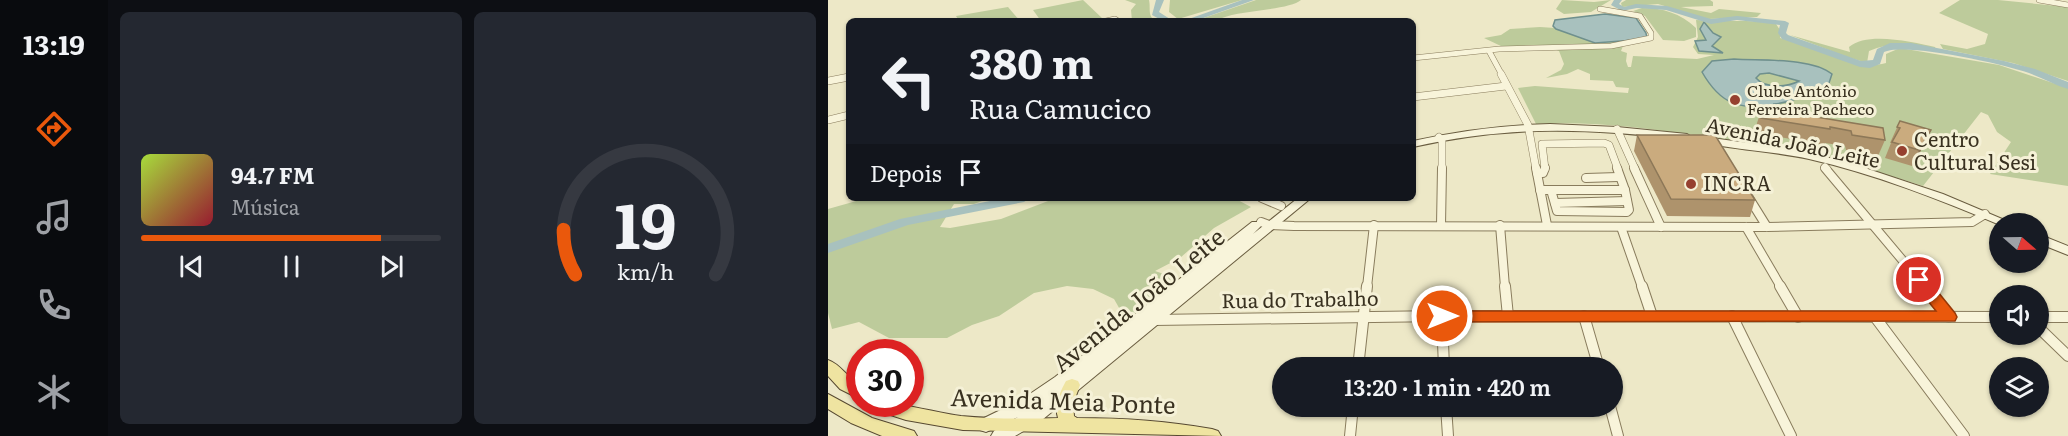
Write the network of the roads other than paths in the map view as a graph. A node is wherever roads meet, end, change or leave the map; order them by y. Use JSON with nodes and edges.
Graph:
{"nodes":[{"id":1,"x":2039,"y":0,"type":"edge"},
{"id":2,"x":2068,"y":5,"type":"edge"},
{"id":3,"x":1600,"y":9,"type":"dead end"},
{"id":4,"x":1489,"y":51,"type":"junction"},
{"id":5,"x":1416,"y":58,"type":"edge"},
{"id":6,"x":846,"y":76,"type":"edge"},
{"id":7,"x":828,"y":80,"type":"edge"},
{"id":8,"x":1506,"y":86,"type":"junction"},
{"id":9,"x":1416,"y":97,"type":"edge"},
{"id":10,"x":846,"y":116,"type":"edge"},
{"id":11,"x":828,"y":120,"type":"edge"},
{"id":12,"x":1528,"y":127,"type":"junction"},
{"id":13,"x":1618,"y":131,"type":"junction"},
{"id":14,"x":1440,"y":139,"type":"junction"},
{"id":15,"x":1416,"y":143,"type":"edge"},
{"id":16,"x":1715,"y":144,"type":"junction"},
{"id":17,"x":1416,"y":148,"type":"edge"},
{"id":18,"x":1543,"y":155,"type":"junction"},
{"id":19,"x":1534,"y":158,"type":"junction"},
{"id":20,"x":1825,"y":167,"type":"junction"},
{"id":21,"x":1537,"y":173,"type":"junction"},
{"id":22,"x":1618,"y":177,"type":"junction"},
{"id":23,"x":1586,"y":178,"type":"dead end"},
{"id":24,"x":1742,"y":187,"type":"edge"},
{"id":25,"x":1540,"y":190,"type":"junction"},
{"id":26,"x":1551,"y":190,"type":"junction"},
{"id":27,"x":1625,"y":190,"type":"junction"},
{"id":28,"x":1300,"y":201,"type":"edge"},
{"id":29,"x":1287,"y":202,"type":"edge"},
{"id":30,"x":1983,"y":215,"type":"junction"},
{"id":31,"x":1989,"y":217,"type":"edge"},
{"id":32,"x":1989,"y":219,"type":"edge"},
{"id":33,"x":1265,"y":223,"type":"junction"},
{"id":34,"x":1874,"y":224,"type":"junction"},
{"id":35,"x":1374,"y":225,"type":"junction"},
{"id":36,"x":1441,"y":225,"type":"junction"},
{"id":37,"x":1500,"y":225,"type":"junction"},
{"id":38,"x":1547,"y":225,"type":"junction"},
{"id":39,"x":1621,"y":227,"type":"junction"},
{"id":40,"x":1661,"y":227,"type":"junction"},
{"id":41,"x":1746,"y":227,"type":"junction"},
{"id":42,"x":1767,"y":227,"type":"junction"},
{"id":43,"x":2049,"y":243,"type":"edge"},
{"id":44,"x":2049,"y":248,"type":"edge"},
{"id":45,"x":2068,"y":251,"type":"edge"},
{"id":46,"x":2068,"y":257,"type":"edge"},
{"id":47,"x":1442,"y":316,"type":"junction"},
{"id":48,"x":1508,"y":316,"type":"junction"},
{"id":49,"x":1584,"y":316,"type":"junction"},
{"id":50,"x":1652,"y":316,"type":"junction"},
{"id":51,"x":1732,"y":316,"type":"junction"},
{"id":52,"x":1365,"y":317,"type":"junction"},
{"id":53,"x":1798,"y":317,"type":"junction"},
{"id":54,"x":1875,"y":317,"type":"junction"},
{"id":55,"x":1949,"y":317,"type":"junction"},
{"id":56,"x":1989,"y":317,"type":"edge"},
{"id":57,"x":2049,"y":317,"type":"edge"},
{"id":58,"x":2068,"y":317,"type":"edge"},
{"id":59,"x":1148,"y":318,"type":"junction"},
{"id":60,"x":2049,"y":338,"type":"edge"},
{"id":61,"x":2068,"y":356,"type":"edge"},
{"id":62,"x":1360,"y":357,"type":"edge"},
{"id":63,"x":1444,"y":357,"type":"edge"},
{"id":64,"x":1596,"y":357,"type":"edge"},
{"id":65,"x":828,"y":366,"type":"edge"},
{"id":66,"x":846,"y":385,"type":"edge"},
{"id":67,"x":1072,"y":386,"type":"junction"},
{"id":68,"x":828,"y":401,"type":"edge"},
{"id":69,"x":914,"y":417,"type":"edge"},
{"id":70,"x":1352,"y":417,"type":"edge"},
{"id":71,"x":1447,"y":417,"type":"edge"},
{"id":72,"x":1613,"y":417,"type":"edge"},
{"id":73,"x":1077,"y":425,"type":"junction"},
{"id":74,"x":984,"y":426,"type":"junction"},
{"id":75,"x":1020,"y":426,"type":"junction"},
{"id":76,"x":1133,"y":431,"type":"edge"},
{"id":77,"x":908,"y":436,"type":"edge"},
{"id":78,"x":1000,"y":436,"type":"edge"},
{"id":79,"x":1212,"y":436,"type":"edge"},
{"id":80,"x":1350,"y":436,"type":"edge"},
{"id":81,"x":1448,"y":436,"type":"edge"},
{"id":82,"x":1618,"y":436,"type":"edge"},
{"id":83,"x":1791,"y":436,"type":"edge"},
{"id":84,"x":1964,"y":436,"type":"edge"}],
"edges":[{"from":1,"to":2,"type":"street"},
{"from":3,"to":4,"type":"street"},
{"from":4,"to":5,"type":"street"},
{"from":4,"to":8,"type":"street"},
{"from":6,"to":7,"type":"street"},
{"from":8,"to":9,"type":"street"},
{"from":8,"to":12,"type":"street"},
{"from":10,"to":11,"type":"street"},
{"from":12,"to":13,"type":"street","name":"Avenida João Leite"},
{"from":12,"to":14,"type":"street","name":"Avenida João Leite"},
{"from":12,"to":19,"type":"street"},
{"from":13,"to":16,"type":"street","name":"Avenida João Leite"},
{"from":13,"to":40,"type":"street"},
{"from":14,"to":15,"type":"street","name":"Avenida João Leite"},
{"from":14,"to":17,"type":"street","name":"Avenida João Leite"},
{"from":14,"to":36,"type":"street"},
{"from":16,"to":20,"type":"street","name":"Avenida João Leite"},
{"from":16,"to":30,"type":"street","name":"Avenida João Leite"},
{"from":18,"to":19,"type":"street"},
{"from":18,"to":21,"type":"street"},
{"from":18,"to":22,"type":"street"},
{"from":19,"to":21,"type":"street"},
{"from":20,"to":30,"type":"street","name":"Avenida João Leite"},
{"from":20,"to":34,"type":"street"},
{"from":21,"to":25,"type":"street"},
{"from":22,"to":23,"type":"street"},
{"from":22,"to":27,"type":"street"},
{"from":24,"to":42,"type":"street"},
{"from":25,"to":26,"type":"street"},
{"from":25,"to":38,"type":"street"},
{"from":26,"to":27,"type":"street"},
{"from":26,"to":27,"type":"street"},
{"from":28,"to":33,"type":"street","name":"Avenida João Leite"},
{"from":29,"to":33,"type":"street","name":"Avenida João Leite"},
{"from":30,"to":31,"type":"street","name":"Avenida João Leite"},
{"from":30,"to":32,"type":"street","name":"Avenida João Leite"},
{"from":30,"to":34,"type":"street"},
{"from":33,"to":35,"type":"street"},
{"from":33,"to":59,"type":"street","name":"Avenida João Leite"},
{"from":34,"to":42,"type":"street"},
{"from":34,"to":55,"type":"street"},
{"from":35,"to":36,"type":"street"},
{"from":35,"to":52,"type":"street"},
{"from":36,"to":37,"type":"street"},
{"from":37,"to":38,"type":"street"},
{"from":37,"to":48,"type":"street"},
{"from":38,"to":39,"type":"street"},
{"from":39,"to":40,"type":"street"},
{"from":39,"to":50,"type":"street"},
{"from":40,"to":41,"type":"street"},
{"from":41,"to":42,"type":"street"},
{"from":41,"to":53,"type":"street"},
{"from":43,"to":45,"type":"street"},
{"from":44,"to":46,"type":"street"},
{"from":47,"to":48,"type":"street","name":"Rua do Trabalho"},
{"from":47,"to":52,"type":"street","name":"Rua do Trabalho"},
{"from":47,"to":63,"type":"street"},
{"from":48,"to":49,"type":"street","name":"Rua do Trabalho"},
{"from":49,"to":50,"type":"street","name":"Rua do Trabalho"},
{"from":49,"to":64,"type":"street"},
{"from":50,"to":51,"type":"street","name":"Rua do Trabalho"},
{"from":51,"to":53,"type":"street","name":"Rua do Trabalho"},
{"from":51,"to":83,"type":"street"},
{"from":52,"to":59,"type":"street","name":"Rua do Trabalho"},
{"from":52,"to":62,"type":"street"},
{"from":53,"to":54,"type":"street","name":"Rua do Trabalho"},
{"from":54,"to":55,"type":"street","name":"Rua do Trabalho"},
{"from":54,"to":84,"type":"street"},
{"from":55,"to":56,"type":"street","name":"Rua do Trabalho"},
{"from":57,"to":58,"type":"street"},
{"from":59,"to":67,"type":"street","name":"Avenida João Leite"},
{"from":59,"to":74,"type":"street","name":"Avenida João Leite"},
{"from":60,"to":61,"type":"street"},
{"from":65,"to":66,"type":"main road"},
{"from":67,"to":73,"type":"main road"},
{"from":67,"to":75,"type":"street","name":"Avenida João Leite"},
{"from":68,"to":77,"type":"main road"},
{"from":69,"to":74,"type":"main road","name":"Avenida Meia Ponte"},
{"from":70,"to":80,"type":"street"},
{"from":71,"to":81,"type":"street"},
{"from":72,"to":82,"type":"street"},
{"from":73,"to":75,"type":"main road","name":"Avenida Meia Ponte"},
{"from":73,"to":76,"type":"main road","name":"Avenida Meia Ponte"},
{"from":74,"to":75,"type":"main road","name":"Avenida Meia Ponte"},
{"from":75,"to":78,"type":"street","name":"Avenida João Leite"},
{"from":76,"to":79,"type":"main road","name":"Avenida Meia Ponte"}]}
